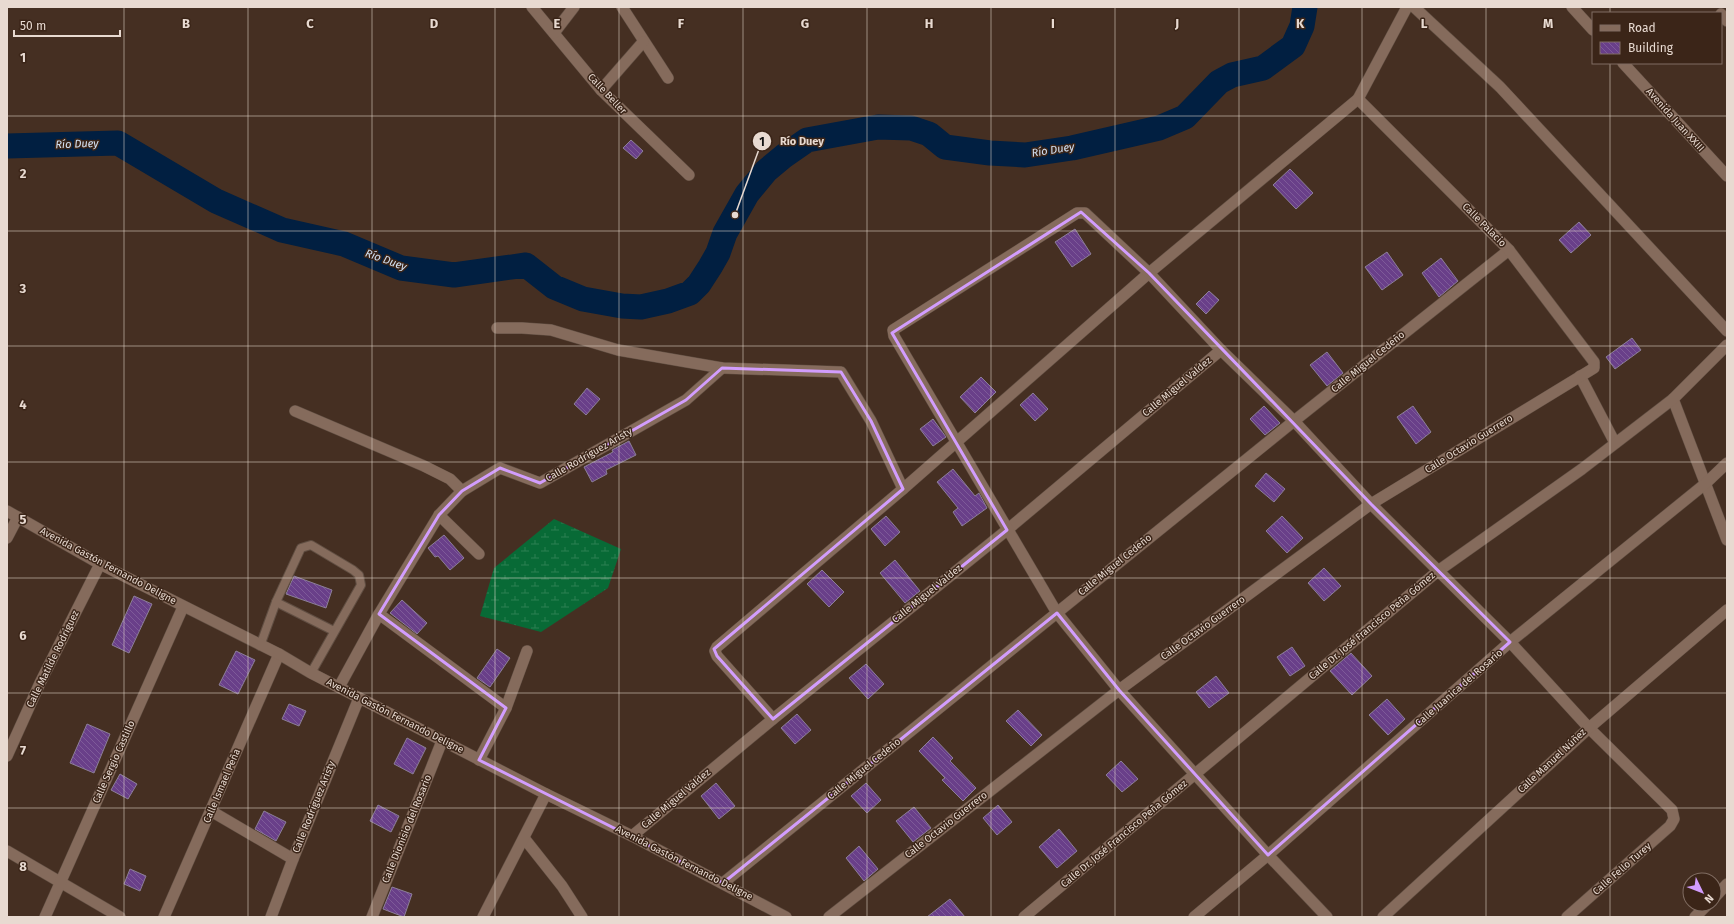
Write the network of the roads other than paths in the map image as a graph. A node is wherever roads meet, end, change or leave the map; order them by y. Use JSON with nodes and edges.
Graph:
{"nodes":[{"id":1,"x":532,"y":7,"type":"edge"},
{"id":2,"x":574,"y":7,"type":"edge"},
{"id":3,"x":1407,"y":7,"type":"edge"},
{"id":4,"x":1414,"y":7,"type":"edge"},
{"id":5,"x":1572,"y":7,"type":"edge"},
{"id":6,"x":627,"y":9,"type":"edge"},
{"id":7,"x":1592,"y":29,"type":"edge"},
{"id":8,"x":554,"y":33,"type":"junction"},
{"id":9,"x":643,"y":42,"type":"junction"},
{"id":10,"x":1624,"y":64,"type":"edge"},
{"id":11,"x":668,"y":78,"type":"dead end"},
{"id":12,"x":601,"y":90,"type":"junction"},
{"id":13,"x":1358,"y":99,"type":"junction"},
{"id":14,"x":689,"y":176,"type":"dead end"},
{"id":15,"x":1727,"y":176,"type":"edge"},
{"id":16,"x":1509,"y":250,"type":"junction"},
{"id":17,"x":1149,"y":274,"type":"junction"},
{"id":18,"x":497,"y":328,"type":"dead end"},
{"id":19,"x":1727,"y":332,"type":"edge"},
{"id":20,"x":1727,"y":345,"type":"edge"},
{"id":21,"x":1221,"y":350,"type":"junction"},
{"id":22,"x":1595,"y":365,"type":"joint"},
{"id":23,"x":722,"y":368,"type":"junction"},
{"id":24,"x":1580,"y":376,"type":"junction"},
{"id":25,"x":1674,"y":399,"type":"junction"},
{"id":26,"x":295,"y":411,"type":"dead end"},
{"id":27,"x":1294,"y":421,"type":"junction"},
{"id":28,"x":956,"y":443,"type":"junction"},
{"id":29,"x":1615,"y":443,"type":"junction"},
{"id":30,"x":1727,"y":462,"type":"edge"},
{"id":31,"x":1705,"y":484,"type":"junction"},
{"id":32,"x":904,"y":489,"type":"junction"},
{"id":33,"x":462,"y":491,"type":"junction"},
{"id":34,"x":1371,"y":504,"type":"junction"},
{"id":35,"x":7,"y":512,"type":"edge"},
{"id":36,"x":440,"y":516,"type":"junction"},
{"id":37,"x":18,"y":517,"type":"junction"},
{"id":38,"x":1007,"y":530,"type":"junction"},
{"id":39,"x":7,"y":538,"type":"edge"},
{"id":40,"x":1727,"y":540,"type":"edge"},
{"id":41,"x":479,"y":554,"type":"dead end"},
{"id":42,"x":100,"y":564,"type":"junction"},
{"id":43,"x":1438,"y":571,"type":"junction"},
{"id":44,"x":276,"y":602,"type":"junction"},
{"id":45,"x":183,"y":607,"type":"junction"},
{"id":46,"x":1727,"y":610,"type":"edge"},
{"id":47,"x":1057,"y":612,"type":"junction"},
{"id":48,"x":379,"y":614,"type":"junction"},
{"id":49,"x":334,"y":630,"type":"junction"},
{"id":50,"x":1510,"y":642,"type":"junction"},
{"id":51,"x":260,"y":646,"type":"junction"},
{"id":52,"x":527,"y":651,"type":"dead end"},
{"id":53,"x":279,"y":654,"type":"junction"},
{"id":54,"x":311,"y":673,"type":"junction"},
{"id":55,"x":339,"y":687,"type":"junction"},
{"id":56,"x":1119,"y":690,"type":"junction"},
{"id":57,"x":359,"y":698,"type":"junction"},
{"id":58,"x":506,"y":708,"type":"junction"},
{"id":59,"x":772,"y":719,"type":"junction"},
{"id":60,"x":1589,"y":728,"type":"junction"},
{"id":61,"x":442,"y":741,"type":"junction"},
{"id":62,"x":7,"y":756,"type":"edge"},
{"id":63,"x":479,"y":760,"type":"junction"},
{"id":64,"x":1196,"y":774,"type":"junction"},
{"id":65,"x":546,"y":794,"type":"junction"},
{"id":66,"x":212,"y":811,"type":"junction"},
{"id":67,"x":632,"y":836,"type":"junction"},
{"id":68,"x":524,"y":838,"type":"junction"},
{"id":69,"x":7,"y":851,"type":"edge"},
{"id":70,"x":1268,"y":855,"type":"junction"},
{"id":71,"x":293,"y":858,"type":"junction"},
{"id":72,"x":61,"y":882,"type":"junction"},
{"id":73,"x":723,"y":883,"type":"junction"},
{"id":74,"x":45,"y":917,"type":"edge"},
{"id":75,"x":120,"y":917,"type":"edge"},
{"id":76,"x":164,"y":917,"type":"edge"},
{"id":77,"x":271,"y":917,"type":"edge"},
{"id":78,"x":372,"y":917,"type":"edge"},
{"id":79,"x":483,"y":917,"type":"edge"},
{"id":80,"x":582,"y":917,"type":"edge"},
{"id":81,"x":786,"y":917,"type":"edge"},
{"id":82,"x":829,"y":917,"type":"edge"},
{"id":83,"x":1024,"y":917,"type":"edge"},
{"id":84,"x":1194,"y":917,"type":"edge"},
{"id":85,"x":1327,"y":917,"type":"edge"},
{"id":86,"x":1383,"y":917,"type":"edge"},
{"id":87,"x":1567,"y":917,"type":"edge"}],
"edges":[{"from":1,"to":8,"type":"street","name":"Calle Beller"},
{"from":2,"to":8,"type":"street"},
{"from":3,"to":13,"type":"street"},
{"from":4,"to":19,"type":"street"},
{"from":5,"to":7,"type":"street"},
{"from":6,"to":9,"type":"street"},
{"from":8,"to":12,"type":"street","name":"Calle Beller"},
{"from":9,"to":11,"type":"street"},
{"from":9,"to":12,"type":"street"},
{"from":10,"to":15,"type":"street","name":"Avenida Juan XXIII"},
{"from":12,"to":14,"type":"street","name":"Calle Beller"},
{"from":13,"to":16,"type":"street","name":"Calle Palacio"},
{"from":13,"to":17,"type":"street"},
{"from":16,"to":22,"type":"street","name":"Calle Palacio"},
{"from":16,"to":27,"type":"street","name":"Calle Miguel Cedeño"},
{"from":17,"to":21,"type":"street"},
{"from":17,"to":28,"type":"street"},
{"from":17,"to":28,"type":"street"},
{"from":18,"to":23,"type":"street"},
{"from":20,"to":25,"type":"street","name":"Calle Dr. José Francisco Peña Gómez"},
{"from":21,"to":27,"type":"street"},
{"from":21,"to":38,"type":"street","name":"Calle Miguel Valdez"},
{"from":22,"to":24,"type":"street","name":"Calle Octavio Guerrero"},
{"from":23,"to":32,"type":"street"},
{"from":23,"to":33,"type":"street","name":"Calle Rodríguez Aristy"},
{"from":24,"to":29,"type":"street"},
{"from":24,"to":34,"type":"street","name":"Calle Octavio Guerrero"},
{"from":25,"to":29,"type":"street","name":"Calle Dr. José Francisco Peña Gómez"},
{"from":25,"to":31,"type":"street"},
{"from":26,"to":33,"type":"street"},
{"from":27,"to":34,"type":"street"},
{"from":27,"to":47,"type":"street","name":"Calle Miguel Cedeño"},
{"from":28,"to":32,"type":"street"},
{"from":28,"to":38,"type":"street"},
{"from":29,"to":43,"type":"street","name":"Calle Dr. José Francisco Peña Gómez"},
{"from":30,"to":31,"type":"street","name":"Calle Juanica del Rosario"},
{"from":31,"to":40,"type":"street"},
{"from":31,"to":50,"type":"street","name":"Calle Juanica del Rosario"},
{"from":32,"to":59,"type":"street"},
{"from":33,"to":36,"type":"street","name":"Calle Rodríguez Aristy"},
{"from":34,"to":43,"type":"street"},
{"from":34,"to":56,"type":"street","name":"Calle Octavio Guerrero"},
{"from":35,"to":37,"type":"street","name":"Avenida Gastón Fernando Deligne"},
{"from":36,"to":41,"type":"street"},
{"from":36,"to":48,"type":"street","name":"Calle Rodríguez Aristy"},
{"from":37,"to":39,"type":"street"},
{"from":37,"to":42,"type":"street","name":"Avenida Gastón Fernando Deligne"},
{"from":38,"to":47,"type":"street"},
{"from":38,"to":59,"type":"street","name":"Calle Miguel Valdez"},
{"from":42,"to":45,"type":"street","name":"Avenida Gastón Fernando Deligne"},
{"from":42,"to":62,"type":"street","name":"Calle Matilde Rodríguez"},
{"from":43,"to":50,"type":"street"},
{"from":43,"to":64,"type":"street","name":"Calle Dr. José Francisco Peña Gómez"},
{"from":44,"to":49,"type":"lane"},
{"from":44,"to":49,"type":"lane"},
{"from":44,"to":51,"type":"lane"},
{"from":45,"to":51,"type":"street","name":"Avenida Gastón Fernando Deligne"},
{"from":45,"to":72,"type":"street","name":"Calle Sergio Castillo"},
{"from":46,"to":60,"type":"street","name":"Calle Manuel Núñez"},
{"from":47,"to":56,"type":"street"},
{"from":47,"to":73,"type":"street","name":"Calle Miguel Cedeño"},
{"from":48,"to":55,"type":"street","name":"Calle Rodríguez Aristy"},
{"from":48,"to":58,"type":"street"},
{"from":49,"to":54,"type":"lane"},
{"from":50,"to":60,"type":"street"},
{"from":50,"to":70,"type":"street","name":"Calle Juanica del Rosario"},
{"from":51,"to":53,"type":"street","name":"Avenida Gastón Fernando Deligne"},
{"from":52,"to":58,"type":"street"},
{"from":53,"to":54,"type":"street","name":"Avenida Gastón Fernando Deligne"},
{"from":53,"to":66,"type":"street","name":"Calle Ismael Peña"},
{"from":54,"to":55,"type":"street","name":"Avenida Gastón Fernando Deligne"},
{"from":55,"to":57,"type":"street","name":"Avenida Gastón Fernando Deligne"},
{"from":56,"to":64,"type":"street"},
{"from":56,"to":82,"type":"street","name":"Calle Octavio Guerrero"},
{"from":57,"to":61,"type":"street","name":"Avenida Gastón Fernando Deligne"},
{"from":57,"to":71,"type":"street","name":"Calle Rodríguez Aristy"},
{"from":58,"to":63,"type":"street"},
{"from":59,"to":67,"type":"street","name":"Calle Miguel Valdez"},
{"from":60,"to":86,"type":"street","name":"Calle Manuel Núñez"},
{"from":60,"to":87,"type":"street","name":"Calle Fello Turey"},
{"from":61,"to":63,"type":"street","name":"Avenida Gastón Fernando Deligne"},
{"from":61,"to":78,"type":"street","name":"Calle Dionisio del Rosario"},
{"from":63,"to":65,"type":"street","name":"Avenida Gastón Fernando Deligne"},
{"from":64,"to":70,"type":"street"},
{"from":64,"to":83,"type":"street","name":"Calle Dr. José Francisco Peña Gómez"},
{"from":65,"to":67,"type":"street","name":"Avenida Gastón Fernando Deligne"},
{"from":65,"to":68,"type":"street"},
{"from":66,"to":71,"type":"street"},
{"from":66,"to":76,"type":"street","name":"Calle Ismael Peña"},
{"from":67,"to":73,"type":"street","name":"Avenida Gastón Fernando Deligne"},
{"from":68,"to":79,"type":"street"},
{"from":68,"to":80,"type":"street"},
{"from":69,"to":72,"type":"street"},
{"from":70,"to":84,"type":"street","name":"Calle Juanica del Rosario"},
{"from":70,"to":85,"type":"street"},
{"from":71,"to":77,"type":"street","name":"Calle Rodríguez Aristy"},
{"from":72,"to":74,"type":"street","name":"Calle Sergio Castillo"},
{"from":72,"to":75,"type":"street"},
{"from":73,"to":81,"type":"street","name":"Avenida Gastón Fernando Deligne"}]}
